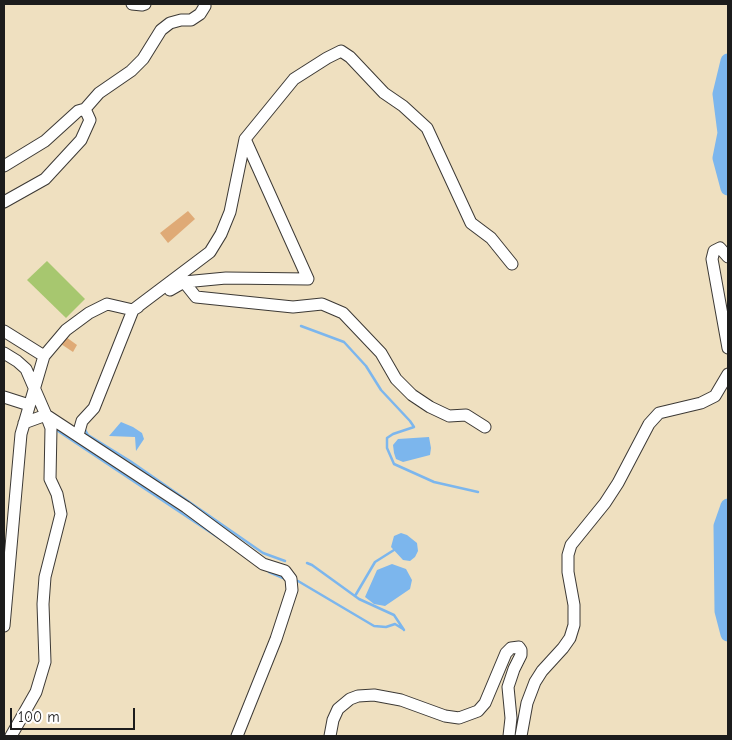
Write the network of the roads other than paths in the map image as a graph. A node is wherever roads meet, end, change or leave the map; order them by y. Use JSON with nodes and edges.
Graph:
{"nodes":[{"id":1,"x":132,"y":4,"type":"edge"},
{"id":2,"x":145,"y":4,"type":"edge"},
{"id":3,"x":204,"y":4,"type":"edge"},
{"id":4,"x":85,"y":109,"type":"junction"},
{"id":5,"x":246,"y":139,"type":"junction"},
{"id":6,"x":4,"y":166,"type":"edge"},
{"id":7,"x":4,"y":202,"type":"edge"},
{"id":8,"x":728,"y":257,"type":"edge"},
{"id":9,"x":512,"y":264,"type":"dead end"},
{"id":10,"x":184,"y":282,"type":"junction"},
{"id":11,"x":133,"y":310,"type":"junction"},
{"id":12,"x":4,"y":331,"type":"edge"},
{"id":13,"x":728,"y":348,"type":"edge"},
{"id":14,"x":4,"y":353,"type":"edge"},
{"id":15,"x":44,"y":356,"type":"junction"},
{"id":16,"x":728,"y":374,"type":"edge"},
{"id":17,"x":35,"y":387,"type":"junction"},
{"id":18,"x":4,"y":397,"type":"edge"},
{"id":19,"x":29,"y":405,"type":"junction"},
{"id":20,"x":46,"y":415,"type":"junction"},
{"id":21,"x":82,"y":421,"type":"junction"},
{"id":22,"x":24,"y":423,"type":"junction"},
{"id":23,"x":55,"y":425,"type":"junction"},
{"id":24,"x":485,"y":427,"type":"dead end"},
{"id":25,"x":78,"y":435,"type":"junction"},
{"id":26,"x":4,"y":626,"type":"edge"},
{"id":27,"x":11,"y":736,"type":"edge"},
{"id":28,"x":237,"y":736,"type":"edge"},
{"id":29,"x":330,"y":736,"type":"edge"},
{"id":30,"x":509,"y":736,"type":"edge"},
{"id":31,"x":521,"y":736,"type":"edge"}],
"edges":[{"from":1,"to":2,"type":"street"},
{"from":3,"to":4,"type":"street"},
{"from":4,"to":6,"type":"street"},
{"from":4,"to":7,"type":"street"},
{"from":5,"to":9,"type":"street"},
{"from":5,"to":10,"type":"street"},
{"from":5,"to":11,"type":"street"},
{"from":8,"to":13,"type":"street"},
{"from":10,"to":11,"type":"street"},
{"from":10,"to":24,"type":"street"},
{"from":11,"to":15,"type":"street"},
{"from":11,"to":21,"type":"street"},
{"from":12,"to":15,"type":"street"},
{"from":14,"to":17,"type":"street"},
{"from":15,"to":17,"type":"street"},
{"from":16,"to":31,"type":"street"},
{"from":17,"to":19,"type":"street"},
{"from":17,"to":20,"type":"street"},
{"from":18,"to":19,"type":"street"},
{"from":19,"to":22,"type":"street"},
{"from":20,"to":22,"type":"street"},
{"from":20,"to":23,"type":"street"},
{"from":21,"to":23,"type":"street"},
{"from":21,"to":25,"type":"street"},
{"from":22,"to":26,"type":"street"},
{"from":23,"to":25,"type":"street"},
{"from":23,"to":27,"type":"street"},
{"from":25,"to":28,"type":"street"},
{"from":29,"to":30,"type":"street"}]}
